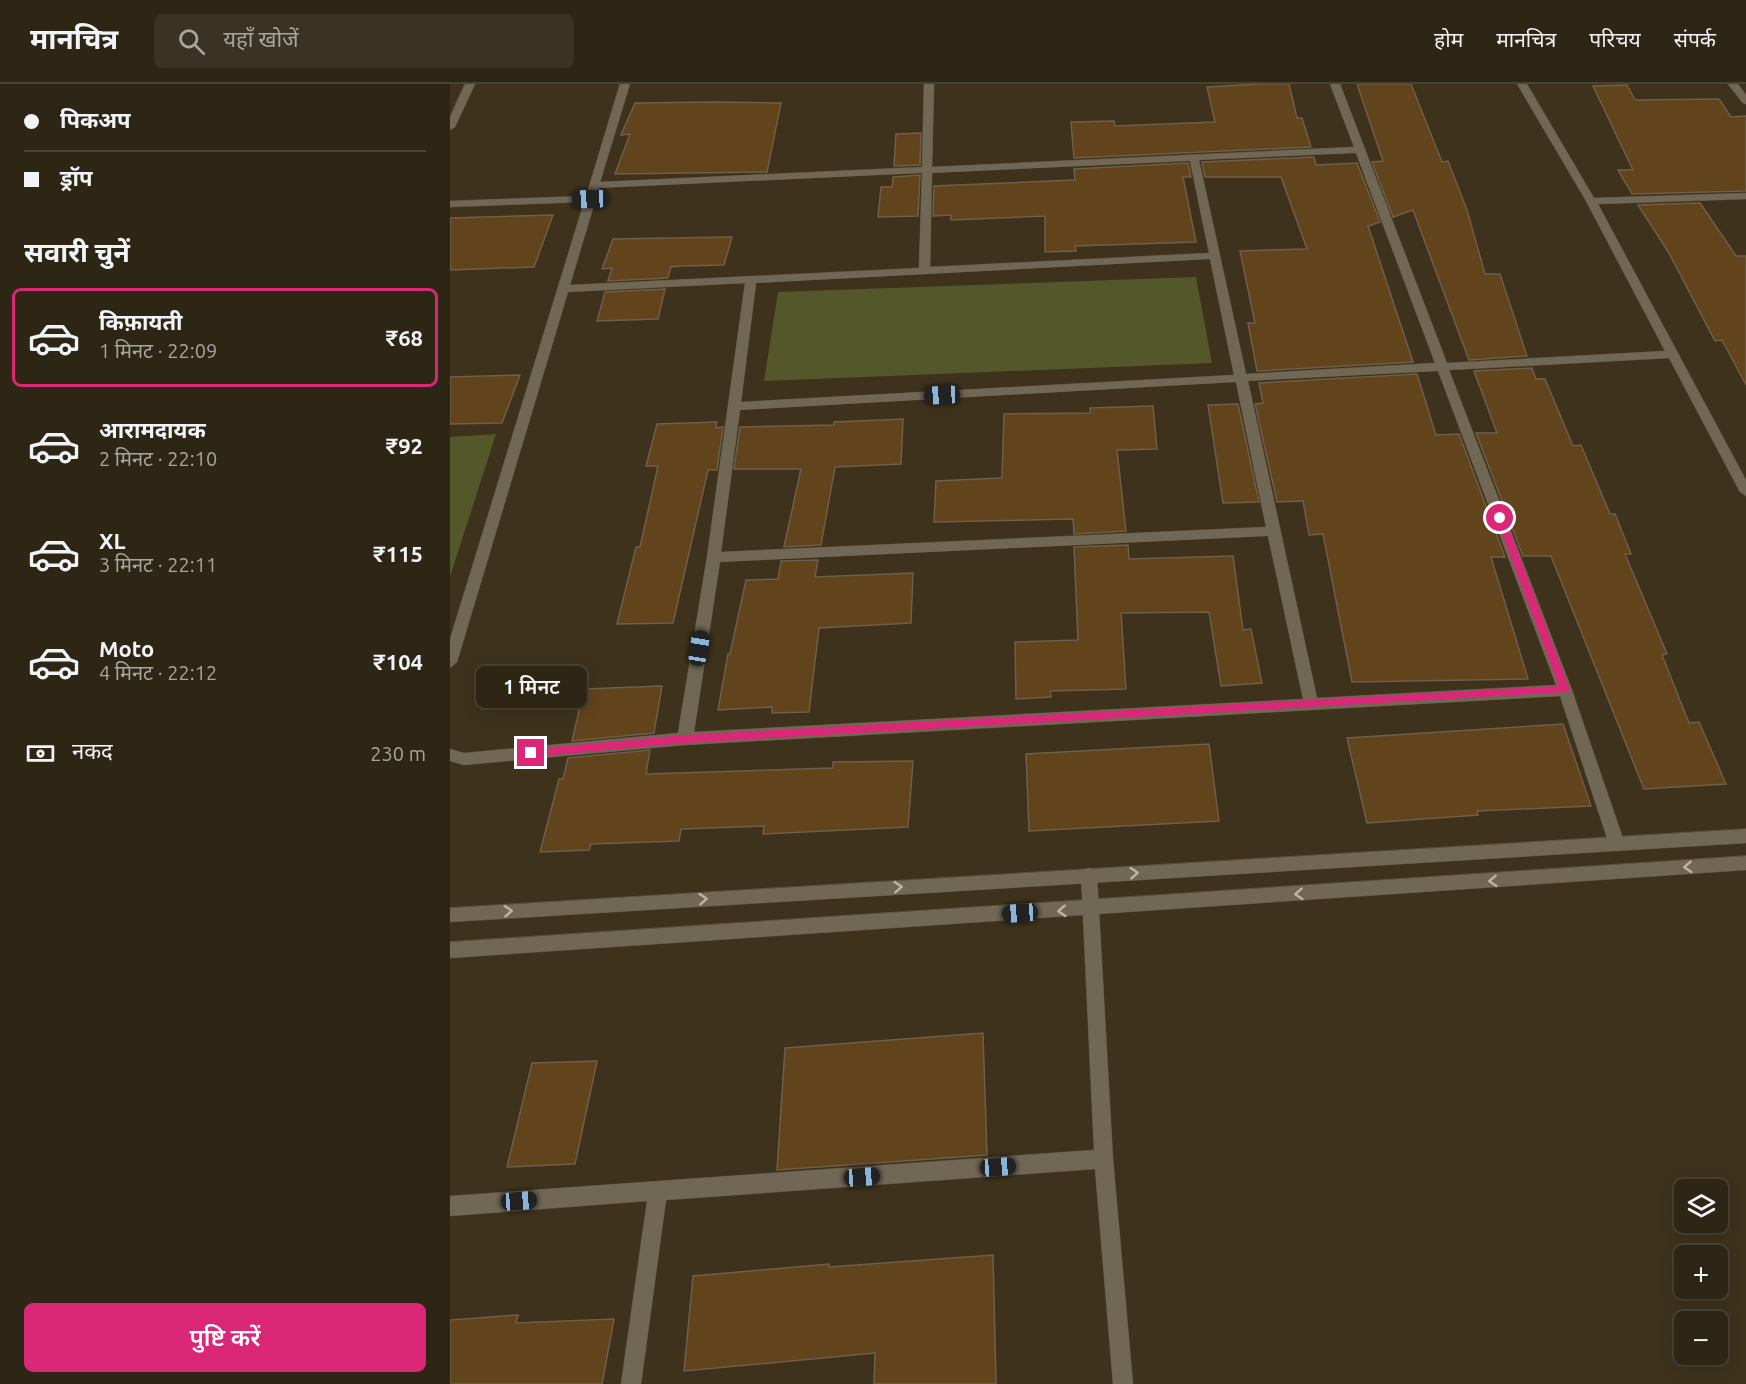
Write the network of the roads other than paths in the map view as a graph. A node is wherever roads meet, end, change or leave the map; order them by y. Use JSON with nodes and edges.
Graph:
{"nodes":[{"id":1,"x":470,"y":84,"type":"edge"},
{"id":2,"x":625,"y":84,"type":"edge"},
{"id":3,"x":929,"y":84,"type":"edge"},
{"id":4,"x":1335,"y":84,"type":"edge"},
{"id":5,"x":1522,"y":84,"type":"edge"},
{"id":6,"x":1733,"y":84,"type":"edge"},
{"id":7,"x":1746,"y":101,"type":"edge"},
{"id":8,"x":450,"y":127,"type":"edge"},
{"id":9,"x":1360,"y":150,"type":"junction"},
{"id":10,"x":1194,"y":158,"type":"junction"},
{"id":11,"x":927,"y":170,"type":"junction"},
{"id":12,"x":594,"y":185,"type":"junction"},
{"id":13,"x":1746,"y":196,"type":"edge"},
{"id":14,"x":590,"y":199,"type":"junction"},
{"id":15,"x":1591,"y":201,"type":"junction"},
{"id":16,"x":450,"y":204,"type":"edge"},
{"id":17,"x":1215,"y":256,"type":"junction"},
{"id":18,"x":924,"y":271,"type":"junction"},
{"id":19,"x":751,"y":280,"type":"junction"},
{"id":20,"x":563,"y":289,"type":"junction"},
{"id":21,"x":1674,"y":354,"type":"junction"},
{"id":22,"x":1443,"y":368,"type":"junction"},
{"id":23,"x":1242,"y":379,"type":"junction"},
{"id":24,"x":734,"y":406,"type":"junction"},
{"id":25,"x":1746,"y":492,"type":"edge"},
{"id":26,"x":1274,"y":531,"type":"junction"},
{"id":27,"x":714,"y":556,"type":"junction"},
{"id":28,"x":450,"y":662,"type":"edge"},
{"id":29,"x":1565,"y":690,"type":"junction"},
{"id":30,"x":1311,"y":704,"type":"junction"},
{"id":31,"x":685,"y":739,"type":"junction"},
{"id":32,"x":450,"y":755,"type":"edge"},
{"id":33,"x":1746,"y":836,"type":"edge"},
{"id":34,"x":1617,"y":844,"type":"junction"},
{"id":35,"x":1746,"y":863,"type":"edge"},
{"id":36,"x":1089,"y":875,"type":"junction"},
{"id":37,"x":1091,"y":909,"type":"junction"},
{"id":38,"x":450,"y":915,"type":"edge"},
{"id":39,"x":450,"y":950,"type":"edge"},
{"id":40,"x":1104,"y":1159,"type":"junction"},
{"id":41,"x":658,"y":1191,"type":"junction"},
{"id":42,"x":450,"y":1206,"type":"edge"},
{"id":43,"x":631,"y":1384,"type":"edge"},
{"id":44,"x":1123,"y":1384,"type":"edge"}],
"edges":[{"from":1,"to":8,"type":"street"},
{"from":2,"to":12,"type":"street"},
{"from":3,"to":11,"type":"street"},
{"from":4,"to":9,"type":"street"},
{"from":5,"to":15,"type":"street"},
{"from":6,"to":7,"type":"street"},
{"from":9,"to":10,"type":"street"},
{"from":9,"to":22,"type":"street"},
{"from":10,"to":11,"type":"street"},
{"from":10,"to":17,"type":"street"},
{"from":11,"to":12,"type":"street"},
{"from":11,"to":18,"type":"street"},
{"from":12,"to":14,"type":"street"},
{"from":13,"to":15,"type":"street"},
{"from":14,"to":16,"type":"street"},
{"from":14,"to":20,"type":"street"},
{"from":15,"to":21,"type":"street"},
{"from":17,"to":18,"type":"street"},
{"from":17,"to":23,"type":"street"},
{"from":18,"to":19,"type":"street"},
{"from":19,"to":20,"type":"street"},
{"from":19,"to":24,"type":"street"},
{"from":20,"to":28,"type":"street"},
{"from":21,"to":22,"type":"street"},
{"from":21,"to":25,"type":"street"},
{"from":22,"to":23,"type":"street"},
{"from":22,"to":29,"type":"street"},
{"from":23,"to":24,"type":"street"},
{"from":23,"to":26,"type":"street"},
{"from":24,"to":27,"type":"street"},
{"from":26,"to":27,"type":"street"},
{"from":26,"to":30,"type":"street"},
{"from":27,"to":31,"type":"street"},
{"from":29,"to":30,"type":"street"},
{"from":29,"to":34,"type":"street"},
{"from":30,"to":31,"type":"street"},
{"from":31,"to":32,"type":"street"},
{"from":33,"to":34,"type":"street"},
{"from":36,"to":34,"type":"street","one_way":true},
{"from":35,"to":37,"type":"street","one_way":true},
{"from":36,"to":37,"type":"street"},
{"from":38,"to":36,"type":"street","one_way":true},
{"from":37,"to":39,"type":"street","one_way":true},
{"from":37,"to":40,"type":"street"},
{"from":40,"to":41,"type":"street"},
{"from":40,"to":44,"type":"street"},
{"from":41,"to":42,"type":"street"},
{"from":41,"to":43,"type":"street"}]}
